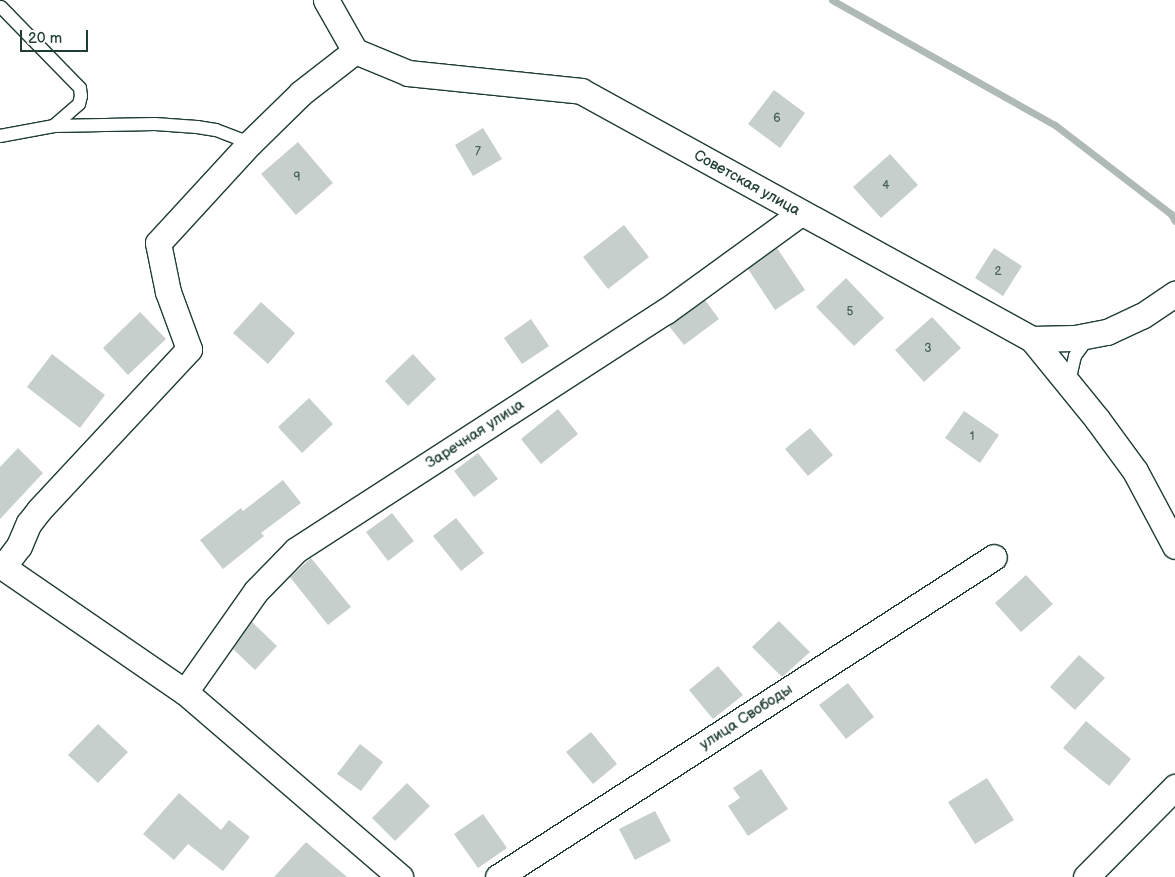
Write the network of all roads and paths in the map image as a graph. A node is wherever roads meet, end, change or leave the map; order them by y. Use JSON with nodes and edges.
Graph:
{"nodes":[{"id":1,"x":326,"y":0,"type":"edge"},
{"id":2,"x":1,"y":7,"type":"edge"},
{"id":3,"x":355,"y":52,"type":"junction"},
{"id":4,"x":54,"y":126,"type":"junction"},
{"id":5,"x":0,"y":136,"type":"edge"},
{"id":6,"x":250,"y":142,"type":"junction"},
{"id":7,"x":801,"y":213,"type":"junction"},
{"id":8,"x":1175,"y":294,"type":"edge"},
{"id":9,"x":1090,"y":336,"type":"junction"},
{"id":10,"x":1032,"y":340,"type":"junction"},
{"id":11,"x":1068,"y":384,"type":"junction"},
{"id":12,"x":1175,"y":546,"type":"edge"},
{"id":13,"x":994,"y":558,"type":"dead end"},
{"id":14,"x":2,"y":566,"type":"edge"},
{"id":15,"x":185,"y":692,"type":"junction"},
{"id":16,"x":1175,"y":787,"type":"edge"},
{"id":17,"x":400,"y":877,"type":"edge"},
{"id":18,"x":498,"y":877,"type":"edge"},
{"id":19,"x":1086,"y":877,"type":"edge"}],
"edges":[{"from":1,"to":3,"type":"street"},
{"from":2,"to":4,"type":"lane"},
{"from":3,"to":6,"type":"street"},
{"from":3,"to":7,"type":"street","name":"Советская улица"},
{"from":4,"to":5,"type":"lane"},
{"from":4,"to":6,"type":"lane"},
{"from":6,"to":14,"type":"street"},
{"from":7,"to":10,"type":"street","name":"Советская улица"},
{"from":7,"to":15,"type":"street","name":"Заречная улица"},
{"from":8,"to":9,"type":"street"},
{"from":9,"to":10,"type":"street"},
{"from":9,"to":11,"type":"lane"},
{"from":10,"to":11,"type":"street"},
{"from":11,"to":12,"type":"street"},
{"from":13,"to":18,"type":"street","name":"улица Свободы"},
{"from":14,"to":15,"type":"street"},
{"from":15,"to":17,"type":"street"},
{"from":16,"to":19,"type":"street"}]}
